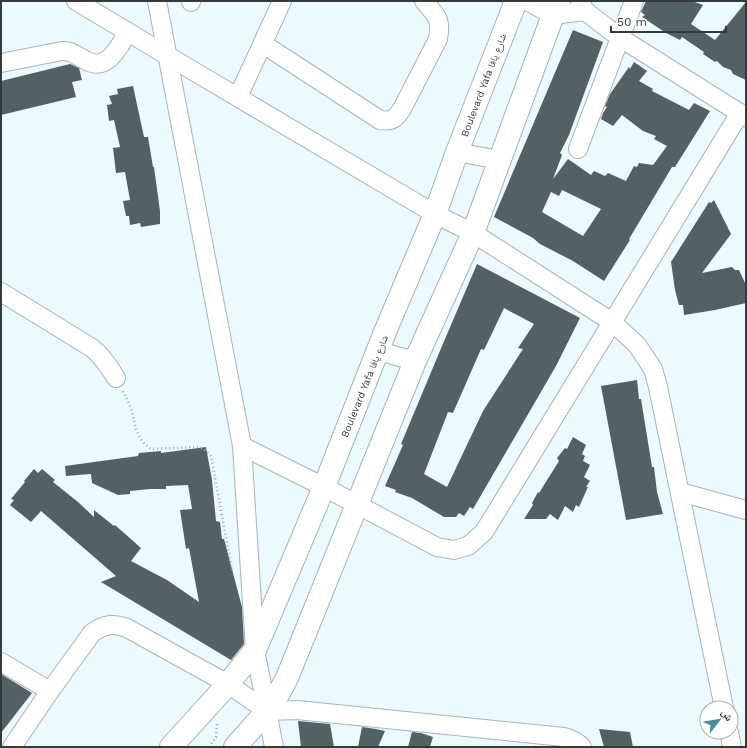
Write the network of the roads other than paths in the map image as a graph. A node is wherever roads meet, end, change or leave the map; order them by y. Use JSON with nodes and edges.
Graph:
{"nodes":[{"id":1,"x":76,"y":1,"type":"edge"},
{"id":2,"x":157,"y":1,"type":"edge"},
{"id":3,"x":282,"y":1,"type":"edge"},
{"id":4,"x":424,"y":1,"type":"edge"},
{"id":5,"x":516,"y":1,"type":"edge"},
{"id":6,"x":527,"y":1,"type":"edge"},
{"id":7,"x":634,"y":1,"type":"edge"},
{"id":8,"x":583,"y":6,"type":"edge"},
{"id":9,"x":556,"y":8,"type":"edge"},
{"id":10,"x":128,"y":32,"type":"junction"},
{"id":11,"x":619,"y":37,"type":"junction"},
{"id":12,"x":263,"y":44,"type":"junction"},
{"id":13,"x":168,"y":56,"type":"junction"},
{"id":14,"x":1,"y":63,"type":"edge"},
{"id":15,"x":238,"y":97,"type":"junction"},
{"id":16,"x":743,"y":115,"type":"edge"},
{"id":17,"x":578,"y":149,"type":"dead end"},
{"id":18,"x":457,"y":152,"type":"junction"},
{"id":19,"x":500,"y":160,"type":"junction"},
{"id":20,"x":435,"y":214,"type":"junction"},
{"id":21,"x":473,"y":233,"type":"junction"},
{"id":22,"x":1,"y":292,"type":"edge"},
{"id":23,"x":612,"y":322,"type":"junction"},
{"id":24,"x":378,"y":351,"type":"junction"},
{"id":25,"x":415,"y":361,"type":"junction"},
{"id":26,"x":116,"y":378,"type":"road end"},
{"id":27,"x":242,"y":446,"type":"junction"},
{"id":28,"x":324,"y":487,"type":"junction"},
{"id":29,"x":680,"y":492,"type":"junction"},
{"id":30,"x":357,"y":505,"type":"junction"},
{"id":31,"x":746,"y":510,"type":"edge"},
{"id":32,"x":255,"y":650,"type":"junction"},
{"id":33,"x":1,"y":662,"type":"edge"},
{"id":34,"x":228,"y":684,"type":"junction"},
{"id":35,"x":50,"y":692,"type":"junction"},
{"id":36,"x":722,"y":700,"type":"edge"},
{"id":37,"x":268,"y":711,"type":"junction"},
{"id":38,"x":12,"y":747,"type":"edge"},
{"id":39,"x":171,"y":747,"type":"edge"},
{"id":40,"x":235,"y":747,"type":"edge"},
{"id":41,"x":274,"y":747,"type":"edge"},
{"id":42,"x":582,"y":747,"type":"edge"}],
"edges":[{"from":1,"to":10,"type":"street"},
{"from":2,"to":13,"type":"street"},
{"from":3,"to":12,"type":"street"},
{"from":4,"to":12,"type":"street"},
{"from":5,"to":18,"type":"street","name":"Boulevard Yafa شارع يافا"},
{"from":6,"to":9,"type":"street"},
{"from":7,"to":11,"type":"street"},
{"from":8,"to":9,"type":"street"},
{"from":8,"to":11,"type":"street"},
{"from":9,"to":19,"type":"street"},
{"from":10,"to":13,"type":"street"},
{"from":10,"to":14,"type":"street"},
{"from":11,"to":16,"type":"street"},
{"from":11,"to":17,"type":"street"},
{"from":12,"to":15,"type":"street"},
{"from":13,"to":15,"type":"street"},
{"from":13,"to":27,"type":"street"},
{"from":15,"to":20,"type":"street"},
{"from":16,"to":23,"type":"street"},
{"from":18,"to":19,"type":"street"},
{"from":18,"to":20,"type":"street","name":"Boulevard Yafa شارع يافا"},
{"from":19,"to":21,"type":"street"},
{"from":20,"to":21,"type":"street"},
{"from":20,"to":24,"type":"street","name":"Boulevard Yafa شارع يافا"},
{"from":21,"to":23,"type":"street"},
{"from":21,"to":25,"type":"street"},
{"from":22,"to":26,"type":"street"},
{"from":23,"to":29,"type":"street"},
{"from":23,"to":30,"type":"street"},
{"from":24,"to":25,"type":"street"},
{"from":24,"to":28,"type":"street","name":"Boulevard Yafa شارع يافا"},
{"from":25,"to":30,"type":"street"},
{"from":27,"to":28,"type":"street"},
{"from":27,"to":32,"type":"street"},
{"from":28,"to":30,"type":"street"},
{"from":28,"to":32,"type":"street","name":"Boulevard Yafa شارع يافا"},
{"from":29,"to":31,"type":"street"},
{"from":29,"to":36,"type":"street"},
{"from":30,"to":37,"type":"street"},
{"from":32,"to":34,"type":"street","name":"Boulevard Yafa شارع يافا"},
{"from":32,"to":37,"type":"street"},
{"from":33,"to":35,"type":"street"},
{"from":34,"to":35,"type":"street"},
{"from":34,"to":37,"type":"street"},
{"from":34,"to":39,"type":"street","name":"Boulevard Yafa شارع يافا"},
{"from":35,"to":38,"type":"street"},
{"from":37,"to":40,"type":"street"},
{"from":37,"to":41,"type":"street"},
{"from":37,"to":42,"type":"street"}]}
